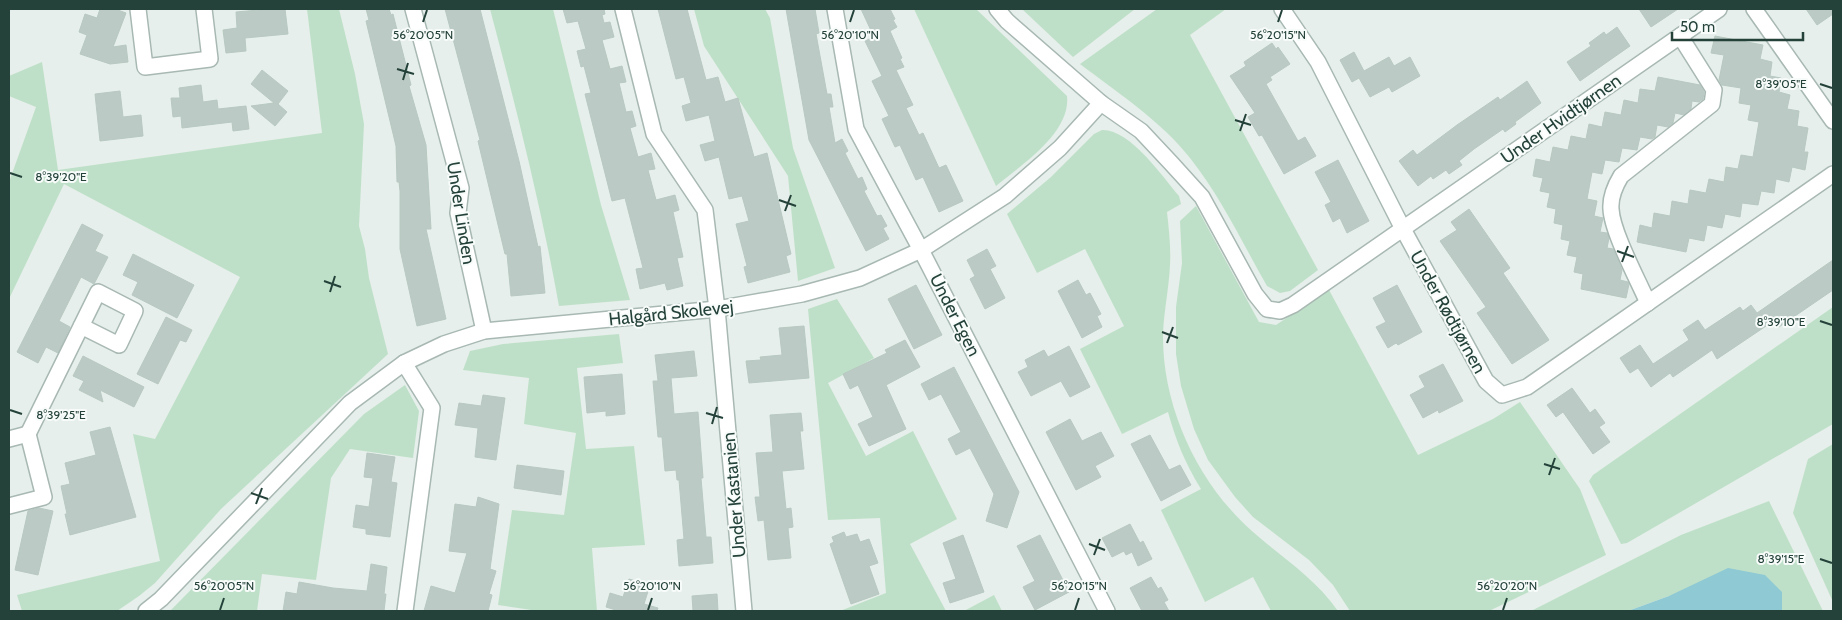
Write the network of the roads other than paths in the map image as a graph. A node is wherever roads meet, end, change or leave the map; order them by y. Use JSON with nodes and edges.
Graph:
{"nodes":[{"id":1,"x":138,"y":9,"type":"edge"},
{"id":2,"x":204,"y":9,"type":"edge"},
{"id":3,"x":413,"y":9,"type":"edge"},
{"id":4,"x":623,"y":9,"type":"edge"},
{"id":5,"x":835,"y":9,"type":"edge"},
{"id":6,"x":996,"y":9,"type":"edge"},
{"id":7,"x":1282,"y":9,"type":"edge"},
{"id":8,"x":1719,"y":9,"type":"edge"},
{"id":9,"x":1754,"y":9,"type":"edge"},
{"id":10,"x":1680,"y":36,"type":"junction"},
{"id":11,"x":1101,"y":103,"type":"junction"},
{"id":12,"x":1833,"y":122,"type":"edge"},
{"id":13,"x":1833,"y":174,"type":"edge"},
{"id":14,"x":1403,"y":229,"type":"junction"},
{"id":15,"x":921,"y":250,"type":"junction"},
{"id":16,"x":1648,"y":303,"type":"junction"},
{"id":17,"x":717,"y":309,"type":"junction"},
{"id":18,"x":81,"y":326,"type":"dead end"},
{"id":19,"x":484,"y":331,"type":"junction"},
{"id":20,"x":404,"y":363,"type":"junction"},
{"id":21,"x":28,"y":434,"type":"junction"},
{"id":22,"x":9,"y":439,"type":"edge"},
{"id":23,"x":9,"y":506,"type":"edge"},
{"id":24,"x":146,"y":611,"type":"edge"},
{"id":25,"x":405,"y":611,"type":"edge"},
{"id":26,"x":744,"y":611,"type":"edge"},
{"id":27,"x":1107,"y":611,"type":"edge"}],
"edges":[{"from":1,"to":2,"type":"street"},
{"from":3,"to":19,"type":"street","name":"Under Linden"},
{"from":4,"to":17,"type":"street","name":"Under Kastanien"},
{"from":5,"to":15,"type":"street","name":"Under Egen"},
{"from":6,"to":11,"type":"street"},
{"from":7,"to":14,"type":"street"},
{"from":8,"to":10,"type":"street","name":"Under Hvidtjørnen"},
{"from":9,"to":12,"type":"street"},
{"from":10,"to":14,"type":"street","name":"Under Hvidtjørnen"},
{"from":10,"to":16,"type":"street"},
{"from":11,"to":14,"type":"street","name":"Under Hvidtjørnen"},
{"from":11,"to":15,"type":"street","name":"Halgård Skolevej"},
{"from":13,"to":16,"type":"street","name":"Under Rødtjørnen"},
{"from":14,"to":16,"type":"street","name":"Under Rødtjørnen"},
{"from":15,"to":17,"type":"street","name":"Halgård Skolevej"},
{"from":15,"to":27,"type":"street","name":"Under Egen"},
{"from":17,"to":19,"type":"street","name":"Halgård Skolevej"},
{"from":17,"to":26,"type":"street","name":"Under Kastanien"},
{"from":18,"to":21,"type":"street"},
{"from":19,"to":20,"type":"street","name":"Halgård Skolevej"},
{"from":20,"to":24,"type":"street","name":"Halgård Skolevej"},
{"from":20,"to":25,"type":"street"},
{"from":21,"to":22,"type":"street"},
{"from":21,"to":23,"type":"street"}]}
